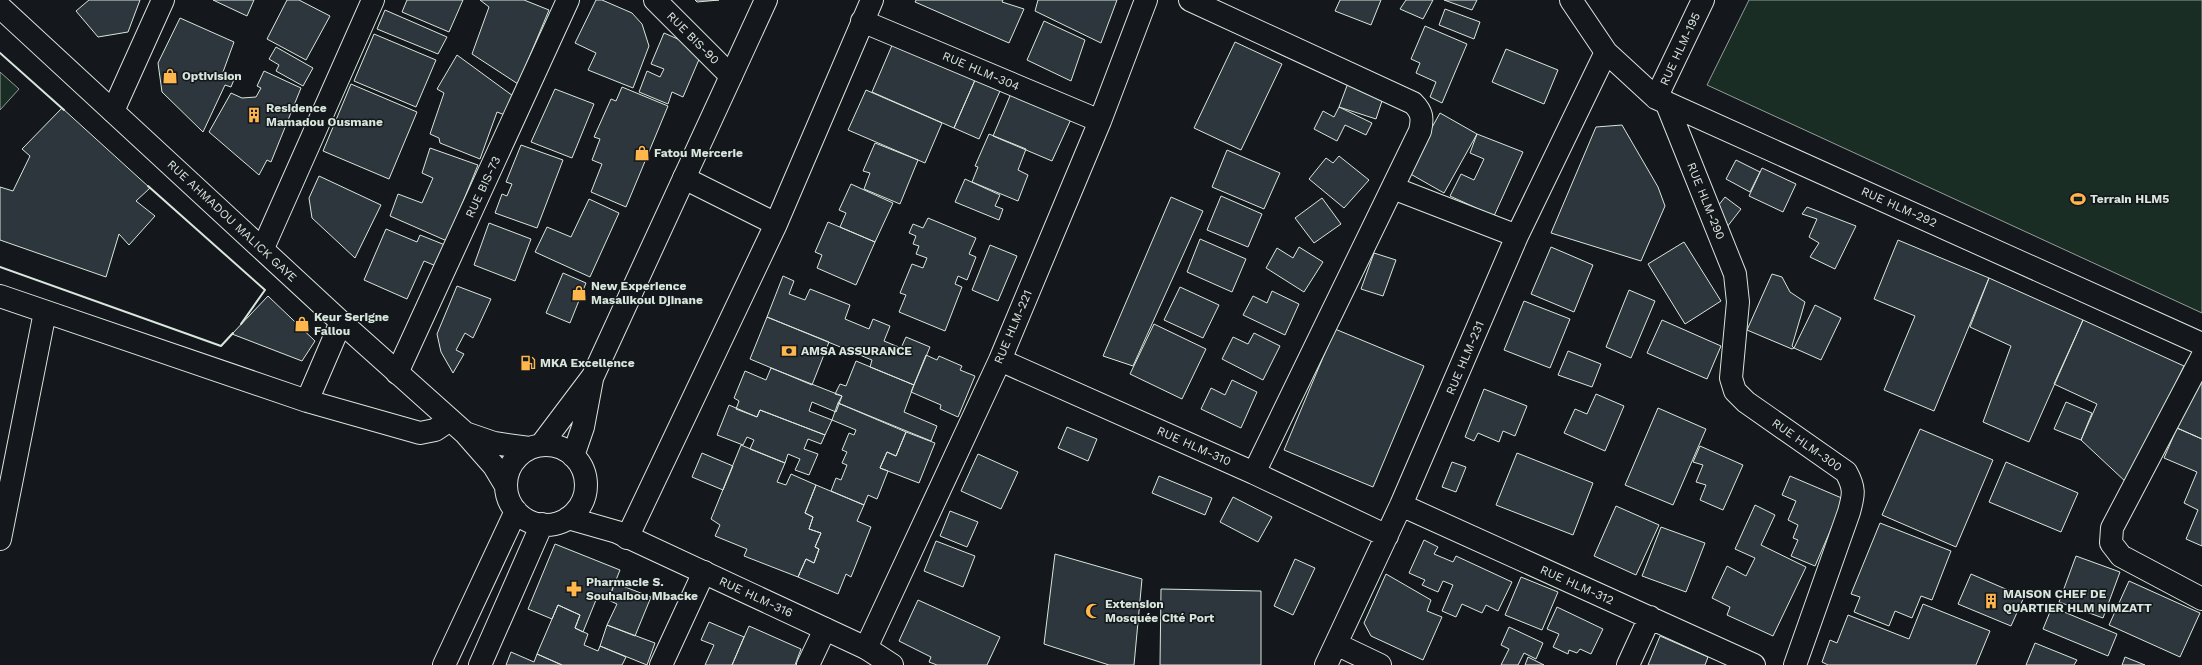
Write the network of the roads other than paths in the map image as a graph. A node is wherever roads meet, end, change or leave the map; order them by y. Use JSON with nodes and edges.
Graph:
{"nodes":[{"id":1,"x":163,"y":0,"type":"edge"},
{"id":2,"x":373,"y":0,"type":"edge"},
{"id":3,"x":568,"y":0,"type":"edge"},
{"id":4,"x":655,"y":0,"type":"edge"},
{"id":5,"x":766,"y":0,"type":"edge"},
{"id":6,"x":872,"y":0,"type":"edge"},
{"id":7,"x":1146,"y":0,"type":"edge"},
{"id":8,"x":1190,"y":0,"type":"edge"},
{"id":9,"x":1571,"y":0,"type":"edge"},
{"id":10,"x":1703,"y":0,"type":"edge"},
{"id":11,"x":0,"y":8,"type":"edge"},
{"id":12,"x":862,"y":21,"type":"junction"},
{"id":13,"x":1606,"y":52,"type":"junction"},
{"id":14,"x":731,"y":76,"type":"junction"},
{"id":15,"x":1661,"y":100,"type":"junction"},
{"id":16,"x":113,"y":111,"type":"junction"},
{"id":17,"x":1100,"y":121,"type":"junction"},
{"id":18,"x":684,"y":178,"type":"junction"},
{"id":19,"x":1393,"y":188,"type":"junction"},
{"id":20,"x":776,"y":224,"type":"junction"},
{"id":21,"x":1517,"y":236,"type":"junction"},
{"id":22,"x":263,"y":248,"type":"junction"},
{"id":23,"x":0,"y":296,"type":"edge"},
{"id":24,"x":1738,"y":302,"type":"joint"},
{"id":25,"x":45,"y":312,"type":"junction"},
{"id":26,"x":341,"y":322,"type":"junction"},
{"id":27,"x":2202,"y":344,"type":"edge"},
{"id":28,"x":2202,"y":357,"type":"edge"},
{"id":29,"x":1000,"y":360,"type":"junction"},
{"id":30,"x":397,"y":373,"type":"junction"},
{"id":31,"x":593,"y":376,"type":"junction"},
{"id":32,"x":308,"y":401,"type":"junction"},
{"id":33,"x":458,"y":426,"type":"junction"},
{"id":34,"x":535,"y":447,"type":"junction"},
{"id":35,"x":573,"y":456,"type":"junction"},
{"id":36,"x":1254,"y":473,"type":"junction"},
{"id":37,"x":506,"y":486,"type":"junction"},
{"id":38,"x":583,"y":500,"type":"junction"},
{"id":39,"x":1401,"y":505,"type":"junction"},
{"id":40,"x":516,"y":511,"type":"junction"},
{"id":41,"x":568,"y":518,"type":"junction"},
{"id":42,"x":542,"y":524,"type":"junction"},
{"id":43,"x":622,"y":535,"type":"junction"},
{"id":44,"x":1387,"y":536,"type":"junction"},
{"id":45,"x":0,"y":539,"type":"edge"},
{"id":46,"x":704,"y":572,"type":"junction"},
{"id":47,"x":2202,"y":599,"type":"edge"},
{"id":48,"x":1650,"y":617,"type":"junction"},
{"id":49,"x":825,"y":629,"type":"junction"},
{"id":50,"x":1336,"y":644,"type":"junction"},
{"id":51,"x":866,"y":648,"type":"junction"},
{"id":52,"x":444,"y":665,"type":"edge"},
{"id":53,"x":480,"y":665,"type":"edge"},
{"id":54,"x":661,"y":665,"type":"edge"},
{"id":55,"x":808,"y":665,"type":"edge"},
{"id":56,"x":892,"y":665,"type":"edge"},
{"id":57,"x":1326,"y":665,"type":"edge"},
{"id":58,"x":1380,"y":665,"type":"edge"},
{"id":59,"x":1628,"y":665,"type":"edge"},
{"id":60,"x":1754,"y":665,"type":"edge"},
{"id":61,"x":1795,"y":665,"type":"edge"}],
"edges":[{"from":1,"to":16,"type":"street"},
{"from":2,"to":22,"type":"street"},
{"from":3,"to":30,"type":"street","name":"RUE BIS-73"},
{"from":4,"to":14,"type":"street","name":"RUE BIS-90"},
{"from":5,"to":14,"type":"street"},
{"from":6,"to":12,"type":"street"},
{"from":7,"to":17,"type":"street","name":"RUE HLM-221"},
{"from":8,"to":19,"type":"street"},
{"from":9,"to":13,"type":"street"},
{"from":10,"to":15,"type":"street","name":"RUE HLM-195"},
{"from":11,"to":16,"type":"street","name":"RUE AHMADOU MALICK GAYE"},
{"from":12,"to":17,"type":"street","name":"RUE HLM-304"},
{"from":12,"to":20,"type":"street"},
{"from":13,"to":15,"type":"street","name":"RUE HLM-292"},
{"from":13,"to":21,"type":"street","name":"RUE HLM-231"},
{"from":14,"to":18,"type":"street"},
{"from":15,"to":24,"type":"street","name":"RUE HLM-290"},
{"from":15,"to":27,"type":"street","name":"RUE HLM-292"},
{"from":16,"to":22,"type":"street","name":"RUE AHMADOU MALICK GAYE"},
{"from":17,"to":29,"type":"street","name":"RUE HLM-221"},
{"from":18,"to":20,"type":"street"},
{"from":18,"to":31,"type":"street"},
{"from":19,"to":21,"type":"street"},
{"from":19,"to":36,"type":"street"},
{"from":20,"to":43,"type":"street"},
{"from":21,"to":39,"type":"street","name":"RUE HLM-231"},
{"from":22,"to":26,"type":"street","name":"RUE AHMADOU MALICK GAYE"},
{"from":23,"to":25,"type":"street"},
{"from":24,"to":61,"type":"street","name":"RUE HLM-300"},
{"from":25,"to":32,"type":"street"},
{"from":25,"to":45,"type":"street"},
{"from":26,"to":30,"type":"street","name":"RUE AHMADOU MALICK GAYE"},
{"from":26,"to":32,"type":"street"},
{"from":28,"to":47,"type":"street"},
{"from":29,"to":36,"type":"street","name":"RUE HLM-310"},
{"from":29,"to":51,"type":"street","name":"RUE HLM-221"},
{"from":30,"to":33,"type":"street","name":"RUE AHMADOU MALICK GAYE"},
{"from":31,"to":34,"type":"street"},
{"from":31,"to":35,"type":"street"},
{"from":32,"to":33,"type":"street"},
{"from":33,"to":34,"type":"street","name":"RUE AHMADOU MALICK GAYE"},
{"from":33,"to":37,"type":"street","name":"RUE AHMADOU MALICK GAYE"},
{"from":34,"to":35,"type":"street"},
{"from":34,"to":37,"type":"street"},
{"from":35,"to":38,"type":"street"},
{"from":36,"to":44,"type":"street","name":"RUE HLM-310"},
{"from":37,"to":40,"type":"street"},
{"from":38,"to":41,"type":"street"},
{"from":38,"to":43,"type":"street","name":"RUE HLM-316"},
{"from":39,"to":44,"type":"street","name":"RUE HLM-231"},
{"from":39,"to":48,"type":"street","name":"RUE HLM-312"},
{"from":40,"to":42,"type":"street"},
{"from":40,"to":52,"type":"street"},
{"from":41,"to":42,"type":"street"},
{"from":41,"to":43,"type":"street","name":"RUE HLM-316"},
{"from":42,"to":53,"type":"street"},
{"from":43,"to":46,"type":"street","name":"RUE HLM-316"},
{"from":44,"to":50,"type":"street","name":"RUE HLM-231"},
{"from":46,"to":49,"type":"street","name":"RUE HLM-316"},
{"from":46,"to":54,"type":"street"},
{"from":48,"to":59,"type":"street"},
{"from":48,"to":60,"type":"street","name":"RUE HLM-312"},
{"from":49,"to":51,"type":"street","name":"RUE HLM-316"},
{"from":49,"to":55,"type":"street"},
{"from":50,"to":57,"type":"street","name":"RUE HLM-231"},
{"from":50,"to":58,"type":"street"},
{"from":51,"to":56,"type":"street","name":"RUE HLM-316"}]}
